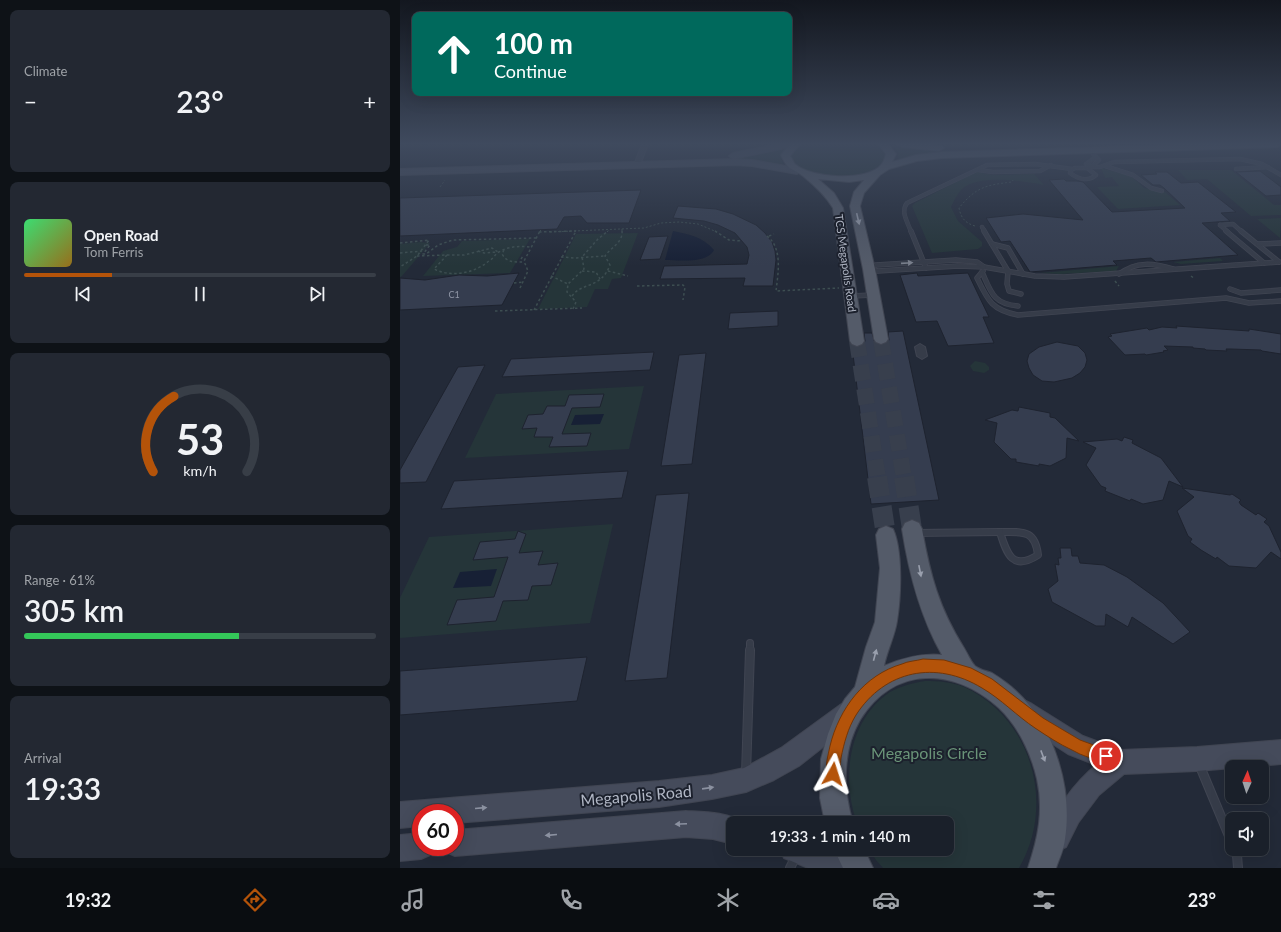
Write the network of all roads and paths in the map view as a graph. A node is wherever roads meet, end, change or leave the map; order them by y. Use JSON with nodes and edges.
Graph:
{"nodes":[{"id":1,"x":817,"y":185,"type":"edge"},
{"id":2,"x":866,"y":185,"type":"edge"},
{"id":3,"x":945,"y":185,"type":"edge"},
{"id":4,"x":992,"y":185,"type":"edge"},
{"id":5,"x":1145,"y":185,"type":"edge"},
{"id":6,"x":1162,"y":191,"type":"dead end"},
{"id":7,"x":982,"y":227,"type":"joint"},
{"id":8,"x":541,"y":229,"type":"dead end"},
{"id":9,"x":610,"y":229,"type":"junction"},
{"id":10,"x":622,"y":229,"type":"junction"},
{"id":11,"x":576,"y":230,"type":"junction"},
{"id":12,"x":539,"y":232,"type":"junction"},
{"id":13,"x":774,"y":234,"type":"dead end"},
{"id":14,"x":536,"y":238,"type":"junction"},
{"id":15,"x":742,"y":241,"type":"dead end"},
{"id":16,"x":400,"y":243,"type":"edge"},
{"id":17,"x":1281,"y":243,"type":"edge"},
{"id":18,"x":992,"y":244,"type":"junction"},
{"id":19,"x":1258,"y":244,"type":"junction"},
{"id":20,"x":426,"y":246,"type":"junction"},
{"id":21,"x":529,"y":247,"type":"junction"},
{"id":22,"x":504,"y":250,"type":"junction"},
{"id":23,"x":422,"y":251,"type":"junction"},
{"id":24,"x":478,"y":251,"type":"junction"},
{"id":25,"x":498,"y":252,"type":"junction"},
{"id":26,"x":400,"y":253,"type":"edge"},
{"id":27,"x":447,"y":255,"type":"junction"},
{"id":28,"x":418,"y":256,"type":"junction"},
{"id":29,"x":523,"y":256,"type":"dead end"},
{"id":30,"x":605,"y":256,"type":"junction"},
{"id":31,"x":562,"y":257,"type":"junction"},
{"id":32,"x":581,"y":258,"type":"junction"},
{"id":33,"x":521,"y":259,"type":"dead end"},
{"id":34,"x":524,"y":262,"type":"junction"},
{"id":35,"x":924,"y":262,"type":"junction"},
{"id":36,"x":1264,"y":263,"type":"junction"},
{"id":37,"x":400,"y":267,"type":"edge"},
{"id":38,"x":984,"y":267,"type":"junction"},
{"id":39,"x":926,"y":268,"type":"junction"},
{"id":40,"x":869,"y":269,"type":"junction"},
{"id":41,"x":1175,"y":270,"type":"junction"},
{"id":42,"x":582,"y":271,"type":"junction"},
{"id":43,"x":608,"y":271,"type":"junction"},
{"id":44,"x":1008,"y":271,"type":"junction"},
{"id":45,"x":982,"y":272,"type":"junction"},
{"id":46,"x":1023,"y":274,"type":"junction"},
{"id":47,"x":1119,"y":274,"type":"junction"},
{"id":48,"x":551,"y":276,"type":"junction"},
{"id":49,"x":628,"y":276,"type":"dead end"},
{"id":50,"x":600,"y":279,"type":"junction"},
{"id":51,"x":523,"y":282,"type":"junction"},
{"id":52,"x":514,"y":283,"type":"dead end"},
{"id":53,"x":568,"y":284,"type":"junction"},
{"id":54,"x":637,"y":286,"type":"dead end"},
{"id":55,"x":520,"y":288,"type":"dead end"},
{"id":56,"x":1230,"y":288,"type":"dead end"},
{"id":57,"x":1281,"y":290,"type":"edge"},
{"id":58,"x":850,"y":292,"type":"junction"},
{"id":59,"x":1021,"y":294,"type":"dead end"},
{"id":60,"x":874,"y":295,"type":"junction"},
{"id":61,"x":572,"y":296,"type":"junction"},
{"id":62,"x":684,"y":300,"type":"dead end"},
{"id":63,"x":1281,"y":301,"type":"edge"},
{"id":64,"x":1018,"y":306,"type":"dead end"},
{"id":65,"x":582,"y":308,"type":"dead end"},
{"id":66,"x":573,"y":309,"type":"junction"},
{"id":67,"x":534,"y":310,"type":"junction"},
{"id":68,"x":495,"y":311,"type":"dead end"},
{"id":69,"x":881,"y":339,"type":"tunnel mouth"},
{"id":70,"x":857,"y":341,"type":"tunnel mouth"},
{"id":71,"x":912,"y":531,"type":"joint"},
{"id":72,"x":1000,"y":532,"type":"junction"},
{"id":73,"x":886,"y":535,"type":"tunnel mouth"},
{"id":74,"x":750,"y":643,"type":"dead end"},
{"id":75,"x":966,"y":673,"type":"junction"},
{"id":76,"x":1007,"y":699,"type":"junction"},
{"id":77,"x":858,"y":702,"type":"junction"},
{"id":78,"x":1281,"y":752,"type":"edge"},
{"id":79,"x":1197,"y":759,"type":"junction"},
{"id":80,"x":1120,"y":762,"type":"junction"},
{"id":81,"x":746,"y":780,"type":"junction"},
{"id":82,"x":400,"y":815,"type":"edge"},
{"id":83,"x":838,"y":816,"type":"edge"},
{"id":84,"x":1225,"y":826,"type":"edge"},
{"id":85,"x":726,"y":829,"type":"edge"},
{"id":86,"x":464,"y":842,"type":"edge"},
{"id":87,"x":412,"y":847,"type":"edge"},
{"id":88,"x":400,"y":848,"type":"edge"},
{"id":89,"x":794,"y":856,"type":"edge"},
{"id":90,"x":852,"y":856,"type":"edge"},
{"id":91,"x":1237,"y":856,"type":"edge"},
{"id":92,"x":1044,"y":863,"type":"edge"},
{"id":93,"x":844,"y":868,"type":"edge"},
{"id":94,"x":859,"y":868,"type":"edge"},
{"id":95,"x":1238,"y":868,"type":"edge"}],
"edges":[{"from":1,"to":58,"type":"main road","name":"TCS Megapolis Road"},
{"from":2,"to":40,"type":"main road","name":"TCS Megapolis Road","one_way":true},
{"from":3,"to":35,"type":"lane"},
{"from":4,"to":7,"type":"path"},
{"from":5,"to":6,"type":"lane"},
{"from":7,"to":18,"type":"lane"},
{"from":8,"to":12,"type":"path"},
{"from":9,"to":10,"type":"path"},
{"from":9,"to":11,"type":"path"},
{"from":9,"to":32,"type":"path"},
{"from":10,"to":15,"type":"path"},
{"from":10,"to":30,"type":"path"},
{"from":11,"to":12,"type":"path"},
{"from":11,"to":31,"type":"path"},
{"from":12,"to":14,"type":"path"},
{"from":13,"to":58,"type":"path"},
{"from":14,"to":20,"type":"path"},
{"from":14,"to":21,"type":"path"},
{"from":16,"to":20,"type":"path"},
{"from":17,"to":19,"type":"lane"},
{"from":18,"to":44,"type":"lane"},
{"from":18,"to":46,"type":"lane"},
{"from":19,"to":36,"type":"lane"},
{"from":19,"to":36,"type":"lane"},
{"from":20,"to":23,"type":"path"},
{"from":21,"to":22,"type":"path"},
{"from":21,"to":34,"type":"path"},
{"from":22,"to":25,"type":"path"},
{"from":22,"to":34,"type":"path"},
{"from":23,"to":26,"type":"path"},
{"from":23,"to":28,"type":"path"},
{"from":24,"to":25,"type":"path"},
{"from":24,"to":25,"type":"path"},
{"from":24,"to":27,"type":"path"},
{"from":25,"to":27,"type":"path"},
{"from":27,"to":28,"type":"path"},
{"from":28,"to":37,"type":"path"},
{"from":29,"to":33,"type":"path"},
{"from":30,"to":32,"type":"path"},
{"from":30,"to":43,"type":"path"},
{"from":31,"to":32,"type":"path"},
{"from":31,"to":48,"type":"path"},
{"from":32,"to":42,"type":"path"},
{"from":34,"to":51,"type":"path"},
{"from":35,"to":38,"type":"lane"},
{"from":35,"to":39,"type":"lane"},
{"from":40,"to":35,"type":"lane","one_way":true},
{"from":36,"to":41,"type":"lane"},
{"from":38,"to":39,"type":"lane"},
{"from":38,"to":44,"type":"lane"},
{"from":38,"to":45,"type":"lane"},
{"from":39,"to":40,"type":"lane"},
{"from":40,"to":60,"type":"main road","name":"TCS Megapolis Road"},
{"from":41,"to":47,"type":"lane"},
{"from":41,"to":47,"type":"lane"},
{"from":42,"to":50,"type":"path"},
{"from":42,"to":53,"type":"path"},
{"from":43,"to":49,"type":"path"},
{"from":43,"to":50,"type":"path"},
{"from":44,"to":46,"type":"lane"},
{"from":44,"to":59,"type":"lane"},
{"from":45,"to":63,"type":"lane"},
{"from":45,"to":64,"type":"lane"},
{"from":46,"to":47,"type":"lane"},
{"from":48,"to":53,"type":"path"},
{"from":48,"to":67,"type":"path"},
{"from":50,"to":61,"type":"path"},
{"from":51,"to":52,"type":"path"},
{"from":51,"to":55,"type":"path"},
{"from":53,"to":61,"type":"path"},
{"from":54,"to":62,"type":"path"},
{"from":56,"to":57,"type":"lane"},
{"from":58,"to":60,"type":"lane"},
{"from":58,"to":70,"type":"main road","name":"TCS Megapolis Road"},
{"from":60,"to":69,"type":"main road","name":"TCS Megapolis Road"},
{"from":61,"to":66,"type":"path"},
{"from":65,"to":66,"type":"path"},
{"from":66,"to":67,"type":"path"},
{"from":67,"to":68,"type":"path"},
{"from":71,"to":72,"type":"lane"},
{"from":71,"to":75,"type":"main road","one_way":true},
{"from":72,"to":72,"type":"lane"},
{"from":77,"to":73,"type":"main road","one_way":true},
{"from":74,"to":81,"type":"lane"},
{"from":75,"to":76,"type":"main road"},
{"from":75,"to":77,"type":"main road"},
{"from":76,"to":80,"type":"street"},
{"from":76,"to":92,"type":"main road","one_way":true},
{"from":77,"to":81,"type":"street","name":"Megapolis Road"},
{"from":77,"to":83,"type":"main road"},
{"from":78,"to":79,"type":"street"},
{"from":79,"to":80,"type":"street"},
{"from":79,"to":84,"type":"lane"},
{"from":80,"to":92,"type":"street"},
{"from":82,"to":81,"type":"street","name":"Megapolis Road","one_way":true},
{"from":85,"to":86,"type":"street","one_way":true},
{"from":87,"to":88,"type":"street"},
{"from":89,"to":93,"type":"street"},
{"from":90,"to":94,"type":"main road"},
{"from":91,"to":95,"type":"lane"}]}
